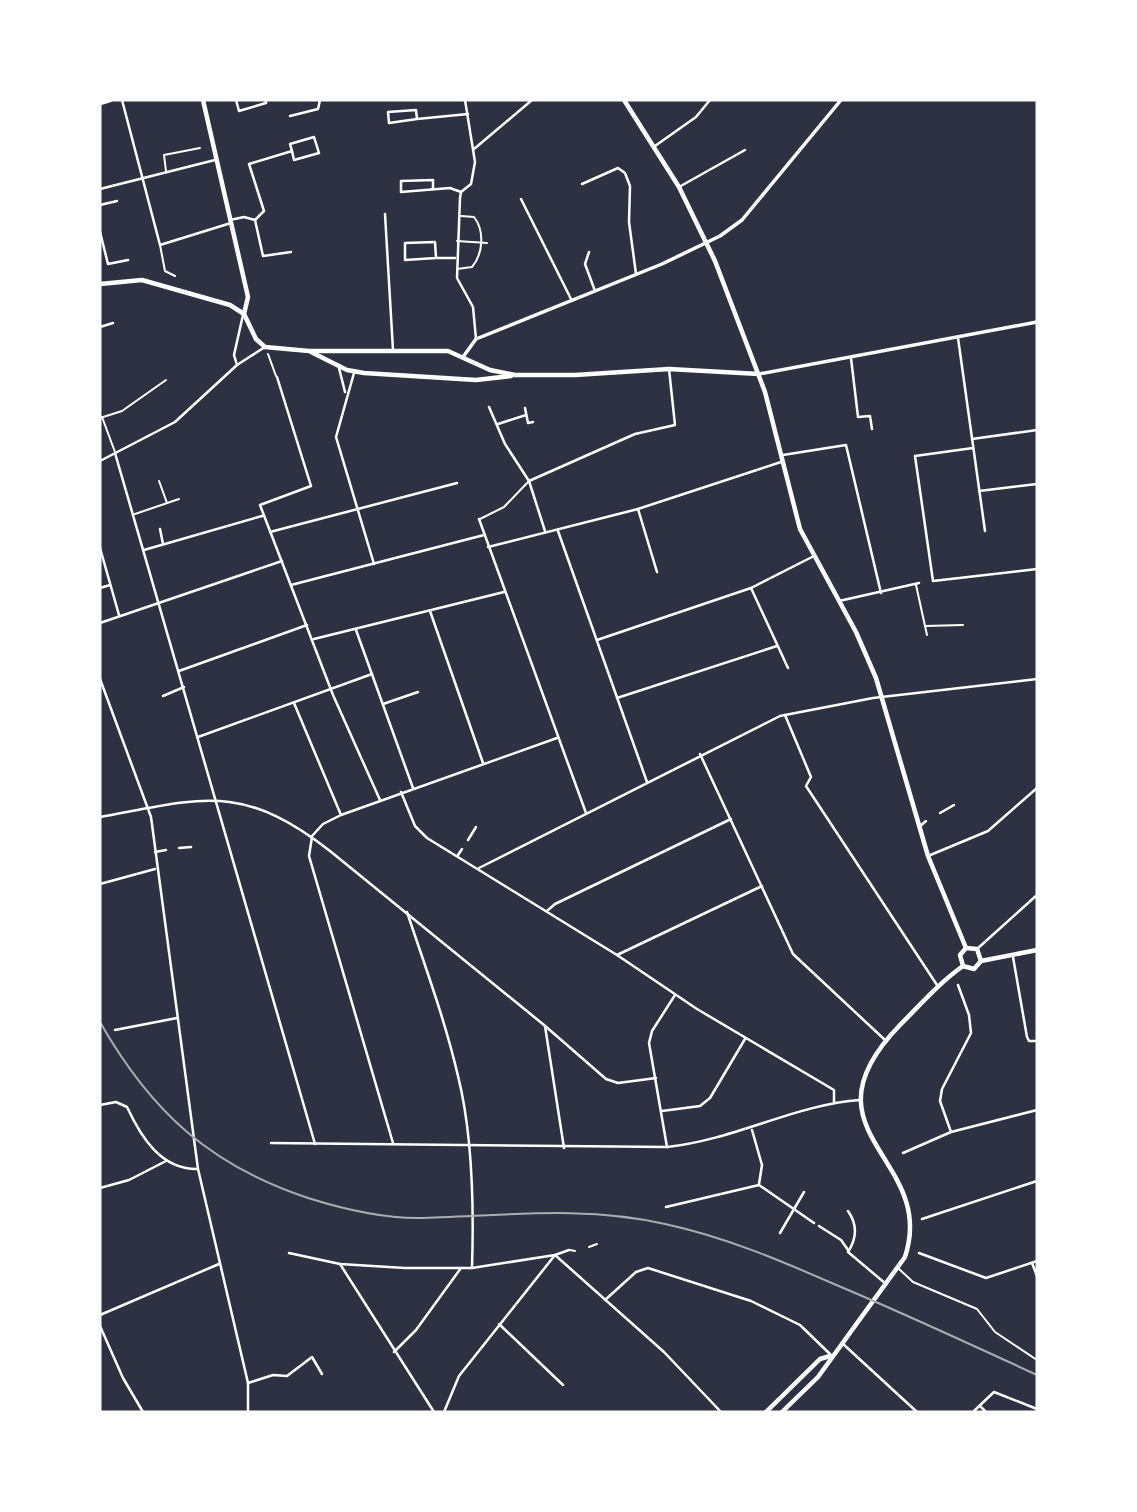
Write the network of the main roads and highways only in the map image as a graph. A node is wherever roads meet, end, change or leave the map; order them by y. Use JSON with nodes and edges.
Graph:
{"nodes":[{"id":1,"x":110,"y":100,"type":"edge"},
{"id":2,"x":203,"y":100,"type":"edge"},
{"id":3,"x":624,"y":100,"type":"edge"},
{"id":4,"x":100,"y":103,"type":"edge"},
{"id":5,"x":100,"y":284,"type":"edge"},
{"id":6,"x":244,"y":314,"type":"junction"},
{"id":7,"x":345,"y":350,"type":"junction"},
{"id":8,"x":309,"y":351,"type":"junction"},
{"id":9,"x":473,"y":363,"type":"junction"},
{"id":10,"x":338,"y":365,"type":"junction"},
{"id":11,"x":759,"y":374,"type":"junction"},
{"id":12,"x":515,"y":375,"type":"junction"},
{"id":13,"x":472,"y":379,"type":"junction"},
{"id":14,"x":966,"y":948,"type":"junction"},
{"id":15,"x":1037,"y":950,"type":"edge"},
{"id":16,"x":981,"y":961,"type":"junction"},
{"id":17,"x":963,"y":966,"type":"junction"},
{"id":18,"x":831,"y":1355,"type":"junction"},
{"id":19,"x":766,"y":1412,"type":"edge"},
{"id":20,"x":782,"y":1412,"type":"edge"}],
"edges":[{"from":1,"to":4,"type":"main road"},
{"from":2,"to":6,"type":"main road"},
{"from":3,"to":11,"type":"main road"},
{"from":5,"to":6,"type":"main road"},
{"from":6,"to":8,"type":"main road"},
{"from":7,"to":8,"type":"main road"},
{"from":7,"to":9,"type":"main road"},
{"from":7,"to":10,"type":"main road"},
{"from":8,"to":10,"type":"main road"},
{"from":9,"to":12,"type":"main road"},
{"from":9,"to":13,"type":"main road"},
{"from":10,"to":13,"type":"main road"},
{"from":11,"to":12,"type":"main road"},
{"from":11,"to":14,"type":"main road"},
{"from":12,"to":13,"type":"main road"},
{"from":14,"to":16,"type":"main road"},
{"from":14,"to":17,"type":"main road"},
{"from":15,"to":16,"type":"main road"},
{"from":16,"to":17,"type":"main road"},
{"from":17,"to":18,"type":"main road"},
{"from":18,"to":19,"type":"main road"},
{"from":18,"to":20,"type":"main road"}]}
